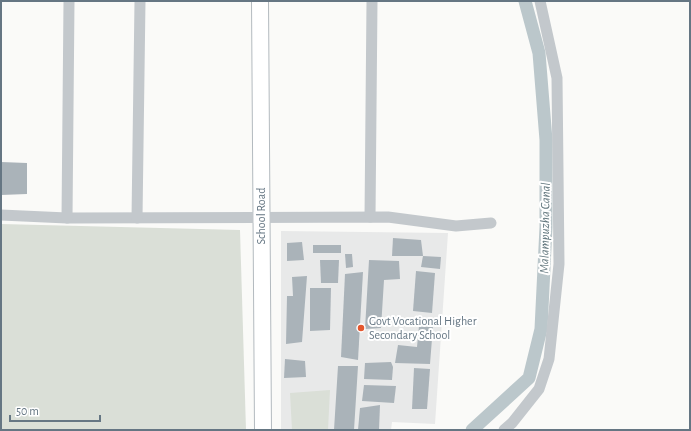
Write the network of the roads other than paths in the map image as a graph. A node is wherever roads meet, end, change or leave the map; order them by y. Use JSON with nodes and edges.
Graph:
{"nodes":[{"id":1,"x":69,"y":1,"type":"edge"},
{"id":2,"x":140,"y":1,"type":"edge"},
{"id":3,"x":260,"y":1,"type":"edge"},
{"id":4,"x":372,"y":1,"type":"edge"},
{"id":5,"x":540,"y":1,"type":"edge"},
{"id":6,"x":1,"y":215,"type":"edge"},
{"id":7,"x":67,"y":218,"type":"junction"},
{"id":8,"x":137,"y":218,"type":"junction"},
{"id":9,"x":261,"y":218,"type":"junction"},
{"id":10,"x":370,"y":218,"type":"junction"},
{"id":11,"x":492,"y":223,"type":"dead end"},
{"id":12,"x":262,"y":430,"type":"edge"},
{"id":13,"x":504,"y":430,"type":"edge"}],
"edges":[{"from":1,"to":7,"type":"street"},
{"from":2,"to":8,"type":"street"},
{"from":3,"to":9,"type":"street","name":"School Road"},
{"from":4,"to":10,"type":"street"},
{"from":5,"to":13,"type":"street"},
{"from":6,"to":7,"type":"street"},
{"from":7,"to":8,"type":"street"},
{"from":8,"to":9,"type":"street"},
{"from":9,"to":10,"type":"street"},
{"from":9,"to":12,"type":"street","name":"School Road"},
{"from":10,"to":11,"type":"street"}]}
